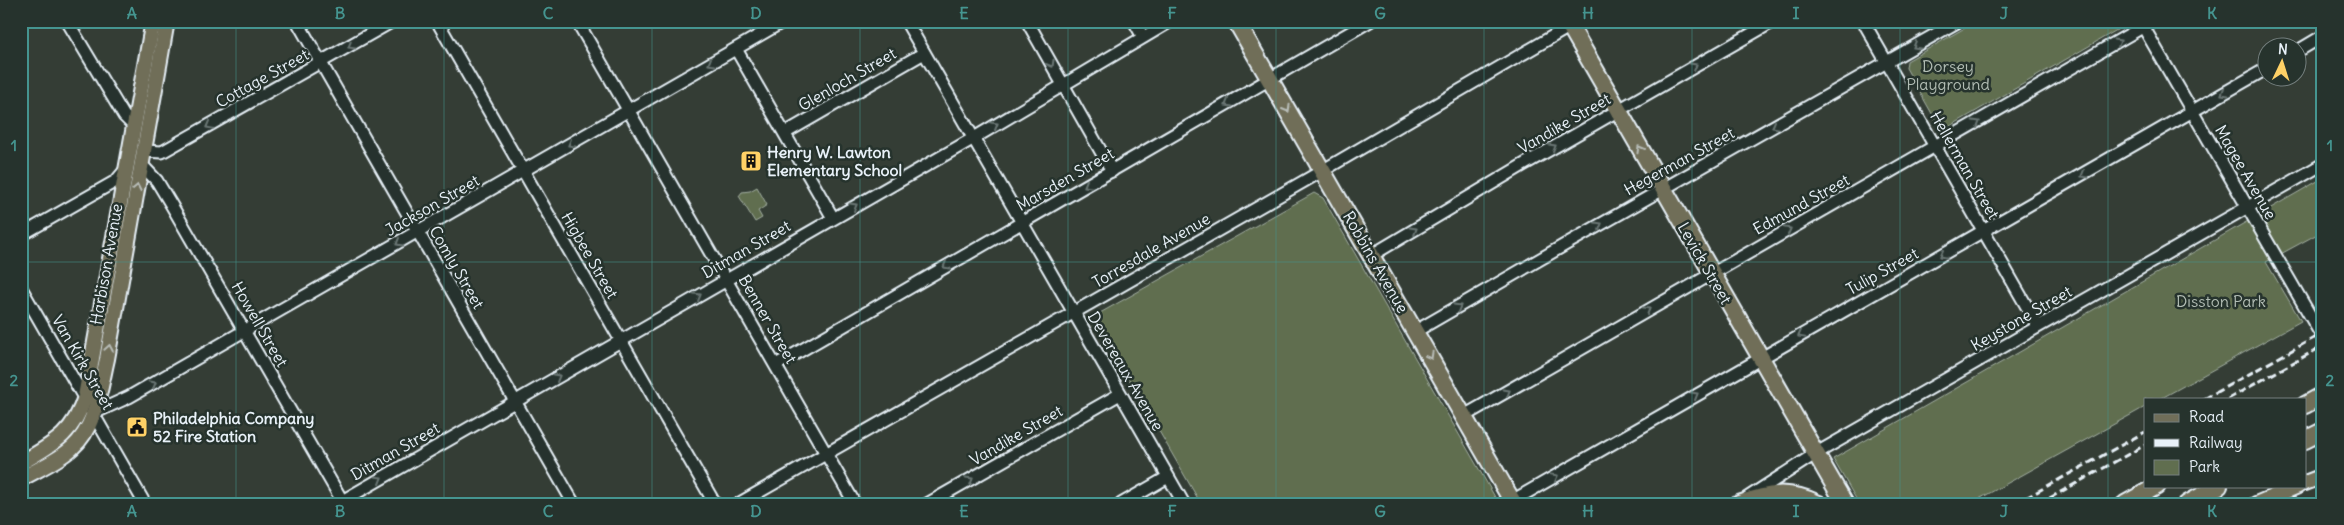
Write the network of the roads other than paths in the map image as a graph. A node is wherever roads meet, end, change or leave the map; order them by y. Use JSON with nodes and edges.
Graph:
{"nodes":[{"id":1,"x":67,"y":21,"type":"edge"},
{"id":2,"x":153,"y":21,"type":"edge"},
{"id":3,"x":167,"y":21,"type":"edge"},
{"id":4,"x":297,"y":21,"type":"edge"},
{"id":5,"x":393,"y":21,"type":"edge"},
{"id":6,"x":437,"y":21,"type":"edge"},
{"id":7,"x":784,"y":21,"type":"edge"},
{"id":8,"x":906,"y":21,"type":"edge"},
{"id":9,"x":1027,"y":21,"type":"edge"},
{"id":10,"x":1134,"y":21,"type":"edge"},
{"id":11,"x":1171,"y":21,"type":"edge"},
{"id":12,"x":1236,"y":21,"type":"edge"},
{"id":13,"x":1370,"y":21,"type":"edge"},
{"id":14,"x":1774,"y":21,"type":"edge"},
{"id":15,"x":1863,"y":21,"type":"edge"},
{"id":16,"x":1959,"y":21,"type":"edge"},
{"id":17,"x":582,"y":23,"type":"edge"},
{"id":18,"x":1572,"y":23,"type":"edge"},
{"id":19,"x":2146,"y":23,"type":"edge"},
{"id":20,"x":2323,"y":36,"type":"edge"},
{"id":21,"x":1143,"y":38,"type":"junction"},
{"id":22,"x":2306,"y":46,"type":"edge"},
{"id":23,"x":736,"y":49,"type":"junction"},
{"id":24,"x":924,"y":53,"type":"junction"},
{"id":25,"x":1887,"y":62,"type":"junction"},
{"id":26,"x":321,"y":63,"type":"junction"},
{"id":27,"x":2256,"y":75,"type":"edge"},
{"id":28,"x":1270,"y":80,"type":"junction"},
{"id":29,"x":1064,"y":86,"type":"junction"},
{"id":30,"x":1618,"y":110,"type":"junction"},
{"id":31,"x":629,"y":111,"type":"junction"},
{"id":32,"x":2192,"y":111,"type":"junction"},
{"id":33,"x":134,"y":126,"type":"junction"},
{"id":34,"x":785,"y":133,"type":"junction"},
{"id":35,"x":974,"y":138,"type":"junction"},
{"id":36,"x":1935,"y":147,"type":"junction"},
{"id":37,"x":143,"y":158,"type":"junction"},
{"id":38,"x":2323,"y":164,"type":"edge"},
{"id":39,"x":126,"y":168,"type":"junction"},
{"id":40,"x":523,"y":171,"type":"junction"},
{"id":41,"x":1112,"y":171,"type":"junction"},
{"id":42,"x":1322,"y":171,"type":"junction"},
{"id":43,"x":1662,"y":189,"type":"junction"},
{"id":44,"x":2248,"y":208,"type":"junction"},
{"id":45,"x":833,"y":218,"type":"junction"},
{"id":46,"x":1022,"y":222,"type":"junction"},
{"id":47,"x":418,"y":232,"type":"junction"},
{"id":48,"x":1985,"y":232,"type":"junction"},
{"id":49,"x":21,"y":235,"type":"edge"},
{"id":50,"x":1372,"y":255,"type":"junction"},
{"id":51,"x":1711,"y":274,"type":"junction"},
{"id":52,"x":726,"y":280,"type":"junction"},
{"id":53,"x":21,"y":288,"type":"edge"},
{"id":54,"x":1074,"y":313,"type":"junction"},
{"id":55,"x":2038,"y":326,"type":"junction"},
{"id":56,"x":245,"y":330,"type":"junction"},
{"id":57,"x":1416,"y":332,"type":"junction"},
{"id":58,"x":2323,"y":338,"type":"edge"},
{"id":59,"x":621,"y":341,"type":"junction"},
{"id":60,"x":1761,"y":358,"type":"junction"},
{"id":61,"x":776,"y":365,"type":"junction"},
{"id":62,"x":1120,"y":394,"type":"junction"},
{"id":63,"x":2323,"y":395,"type":"edge"},
{"id":64,"x":85,"y":397,"type":"junction"},
{"id":65,"x":515,"y":401,"type":"junction"},
{"id":66,"x":2306,"y":404,"type":"edge"},
{"id":67,"x":94,"y":413,"type":"junction"},
{"id":68,"x":1464,"y":416,"type":"junction"},
{"id":69,"x":2323,"y":431,"type":"edge"},
{"id":70,"x":2306,"y":440,"type":"edge"},
{"id":71,"x":1815,"y":454,"type":"junction"},
{"id":72,"x":826,"y":455,"type":"junction"},
{"id":73,"x":21,"y":463,"type":"edge"},
{"id":74,"x":2323,"y":476,"type":"edge"},
{"id":75,"x":1168,"y":477,"type":"junction"},
{"id":76,"x":21,"y":479,"type":"edge"},
{"id":77,"x":2306,"y":484,"type":"edge"},
{"id":78,"x":2153,"y":488,"type":"edge"},
{"id":79,"x":2215,"y":488,"type":"edge"},
{"id":80,"x":2293,"y":488,"type":"edge"},
{"id":81,"x":1513,"y":502,"type":"edge"},
{"id":82,"x":341,"y":503,"type":"edge"},
{"id":83,"x":145,"y":504,"type":"edge"},
{"id":84,"x":574,"y":504,"type":"edge"},
{"id":85,"x":716,"y":504,"type":"edge"},
{"id":86,"x":738,"y":504,"type":"edge"},
{"id":87,"x":855,"y":504,"type":"edge"},
{"id":88,"x":928,"y":504,"type":"edge"},
{"id":89,"x":1121,"y":504,"type":"edge"},
{"id":90,"x":1184,"y":504,"type":"edge"},
{"id":91,"x":1738,"y":504,"type":"edge"},
{"id":92,"x":1819,"y":504,"type":"edge"},
{"id":93,"x":1845,"y":504,"type":"edge"},
{"id":94,"x":2125,"y":504,"type":"edge"},
{"id":95,"x":2187,"y":504,"type":"edge"},
{"id":96,"x":2256,"y":504,"type":"edge"}],
"edges":[{"from":1,"to":33,"type":"street"},
{"from":2,"to":33,"type":"main road","name":"Harbison Avenue"},
{"from":3,"to":37,"type":"main road","name":"Harbison Avenue"},
{"from":4,"to":26,"type":"street","name":"Comly Street"},
{"from":5,"to":26,"type":"street","name":"Cottage Street","one_way":true},
{"from":6,"to":40,"type":"street","name":"Higbee Street"},
{"from":7,"to":23,"type":"street","name":"Jackson Street"},
{"from":8,"to":24,"type":"street","name":"Devereaux Avenue"},
{"from":9,"to":29,"type":"street","one_way":true},
{"from":10,"to":21,"type":"street"},
{"from":11,"to":21,"type":"street","name":"Ditman Street"},
{"from":12,"to":28,"type":"highway","name":"Robbins Avenue"},
{"from":13,"to":28,"type":"street","name":"Marsden Street"},
{"from":30,"to":14,"type":"street","name":"Vandike Street","one_way":true},
{"from":15,"to":25,"type":"street","name":"Hellerman Street"},
{"from":16,"to":25,"type":"street","name":"Hegerman Street","one_way":true},
{"from":17,"to":31,"type":"street","name":"Benner Street"},
{"from":18,"to":30,"type":"highway","name":"Levick Street"},
{"from":18,"to":42,"type":"street","name":"Torresdale Avenue"},
{"from":19,"to":32,"type":"street","name":"Magee Avenue"},
{"from":36,"to":19,"type":"street","name":"Edmund Street","one_way":true},
{"from":20,"to":22,"type":"street"},
{"from":21,"to":29,"type":"street","name":"Ditman Street"},
{"from":23,"to":31,"type":"street","name":"Jackson Street","one_way":true},
{"from":23,"to":34,"type":"street"},
{"from":24,"to":34,"type":"street","name":"Glenloch Street"},
{"from":24,"to":35,"type":"street","name":"Devereaux Avenue"},
{"from":25,"to":36,"type":"street","name":"Hellerman Street"},
{"from":25,"to":43,"type":"street","name":"Hegerman Street","one_way":true},
{"from":26,"to":37,"type":"street","name":"Cottage Street","one_way":true},
{"from":26,"to":47,"type":"street","name":"Comly Street"},
{"from":27,"to":32,"type":"street","name":"Tulip Street","one_way":true},
{"from":28,"to":41,"type":"street","name":"Marsden Street","one_way":true},
{"from":28,"to":42,"type":"highway","name":"Robbins Avenue","one_way":true},
{"from":35,"to":29,"type":"street","name":"Ditman Street","one_way":true},
{"from":29,"to":41,"type":"street"},
{"from":43,"to":30,"type":"highway","name":"Levick Street","one_way":true},
{"from":50,"to":30,"type":"street","name":"Vandike Street","one_way":true},
{"from":31,"to":40,"type":"street","name":"Jackson Street","one_way":true},
{"from":31,"to":52,"type":"street","name":"Benner Street"},
{"from":32,"to":44,"type":"street","name":"Magee Avenue"},
{"from":32,"to":48,"type":"street","name":"Tulip Street","one_way":true},
{"from":33,"to":39,"type":"main road","name":"Harbison Avenue"},
{"from":34,"to":45,"type":"street"},
{"from":45,"to":35,"type":"street","name":"Ditman Street","one_way":true},
{"from":35,"to":46,"type":"street","name":"Devereaux Avenue"},
{"from":36,"to":48,"type":"street","name":"Hellerman Street"},
{"from":51,"to":36,"type":"street","name":"Edmund Street","one_way":true},
{"from":37,"to":56,"type":"street","name":"Howell Street"},
{"from":67,"to":37,"type":"main road","name":"Harbison Avenue","one_way":true},
{"from":38,"to":44,"type":"street","name":"Keystone Street"},
{"from":39,"to":49,"type":"street"},
{"from":39,"to":64,"type":"main road","name":"Harbison Avenue"},
{"from":40,"to":47,"type":"street","name":"Jackson Street"},
{"from":40,"to":59,"type":"street","name":"Higbee Street"},
{"from":41,"to":46,"type":"street","name":"Marsden Street","one_way":true},
{"from":42,"to":50,"type":"highway","name":"Robbins Avenue"},
{"from":42,"to":54,"type":"street","name":"Torresdale Avenue"},
{"from":43,"to":51,"type":"highway","name":"Levick Street"},
{"from":57,"to":43,"type":"street","name":"Hegerman Street","one_way":true},
{"from":44,"to":55,"type":"street","name":"Keystone Street"},
{"from":44,"to":58,"type":"street","name":"Magee Avenue"},
{"from":45,"to":52,"type":"street","name":"Ditman Street"},
{"from":46,"to":54,"type":"street","name":"Devereaux Avenue"},
{"from":46,"to":61,"type":"street","name":"Marsden Street","one_way":true},
{"from":47,"to":56,"type":"street","name":"Jackson Street","one_way":true},
{"from":47,"to":65,"type":"street","name":"Comly Street"},
{"from":48,"to":55,"type":"street","name":"Hellerman Street"},
{"from":48,"to":60,"type":"street","name":"Tulip Street","one_way":true},
{"from":50,"to":57,"type":"highway","name":"Robbins Avenue"},
{"from":51,"to":60,"type":"highway","name":"Levick Street"},
{"from":68,"to":51,"type":"street","name":"Edmund Street","one_way":true},
{"from":59,"to":52,"type":"street","name":"Ditman Street","one_way":true},
{"from":52,"to":61,"type":"street","name":"Benner Street"},
{"from":53,"to":64,"type":"street","name":"Van Kirk Street"},
{"from":54,"to":62,"type":"street","name":"Devereaux Avenue"},
{"from":54,"to":72,"type":"street","name":"Torresdale Avenue"},
{"from":55,"to":71,"type":"street","name":"Keystone Street"},
{"from":67,"to":56,"type":"street","name":"Jackson Street","one_way":true},
{"from":56,"to":82,"type":"street","name":"Howell Street"},
{"from":57,"to":68,"type":"highway","name":"Robbins Avenue","one_way":true},
{"from":65,"to":59,"type":"street","name":"Ditman Street","one_way":true},
{"from":59,"to":85,"type":"street","name":"Higbee Street"},
{"from":60,"to":71,"type":"highway","name":"Levick Street"},
{"from":81,"to":60,"type":"street","name":"Tulip Street","one_way":true},
{"from":61,"to":72,"type":"street","name":"Benner Street"},
{"from":62,"to":75,"type":"street","name":"Devereaux Avenue"},
{"from":88,"to":62,"type":"street","name":"Vandike Street","one_way":true},
{"from":63,"to":66,"type":"highway"},
{"from":64,"to":67,"type":"street","name":"Van Kirk Street"},
{"from":64,"to":73,"type":"main road","name":"Harbison Avenue"},
{"from":82,"to":65,"type":"street","name":"Ditman Street","one_way":true},
{"from":65,"to":84,"type":"street","name":"Comly Street"},
{"from":67,"to":76,"type":"main road","name":"Harbison Avenue"},
{"from":67,"to":83,"type":"street","name":"Van Kirk Street"},
{"from":68,"to":81,"type":"highway","name":"Robbins Avenue"},
{"from":69,"to":70,"type":"highway"},
{"from":71,"to":91,"type":"street","name":"Keystone Street"},
{"from":71,"to":93,"type":"highway","name":"Levick Street"},
{"from":72,"to":86,"type":"street","name":"Torresdale Avenue"},
{"from":72,"to":87,"type":"street","name":"Benner Street"},
{"from":74,"to":77,"type":"main road"},
{"from":75,"to":89,"type":"street"},
{"from":75,"to":90,"type":"street","name":"Devereaux Avenue"},
{"from":78,"to":94,"type":"highway"},
{"from":79,"to":95,"type":"highway"},
{"from":80,"to":96,"type":"main road"},
{"from":91,"to":92,"type":"highway"}]}
